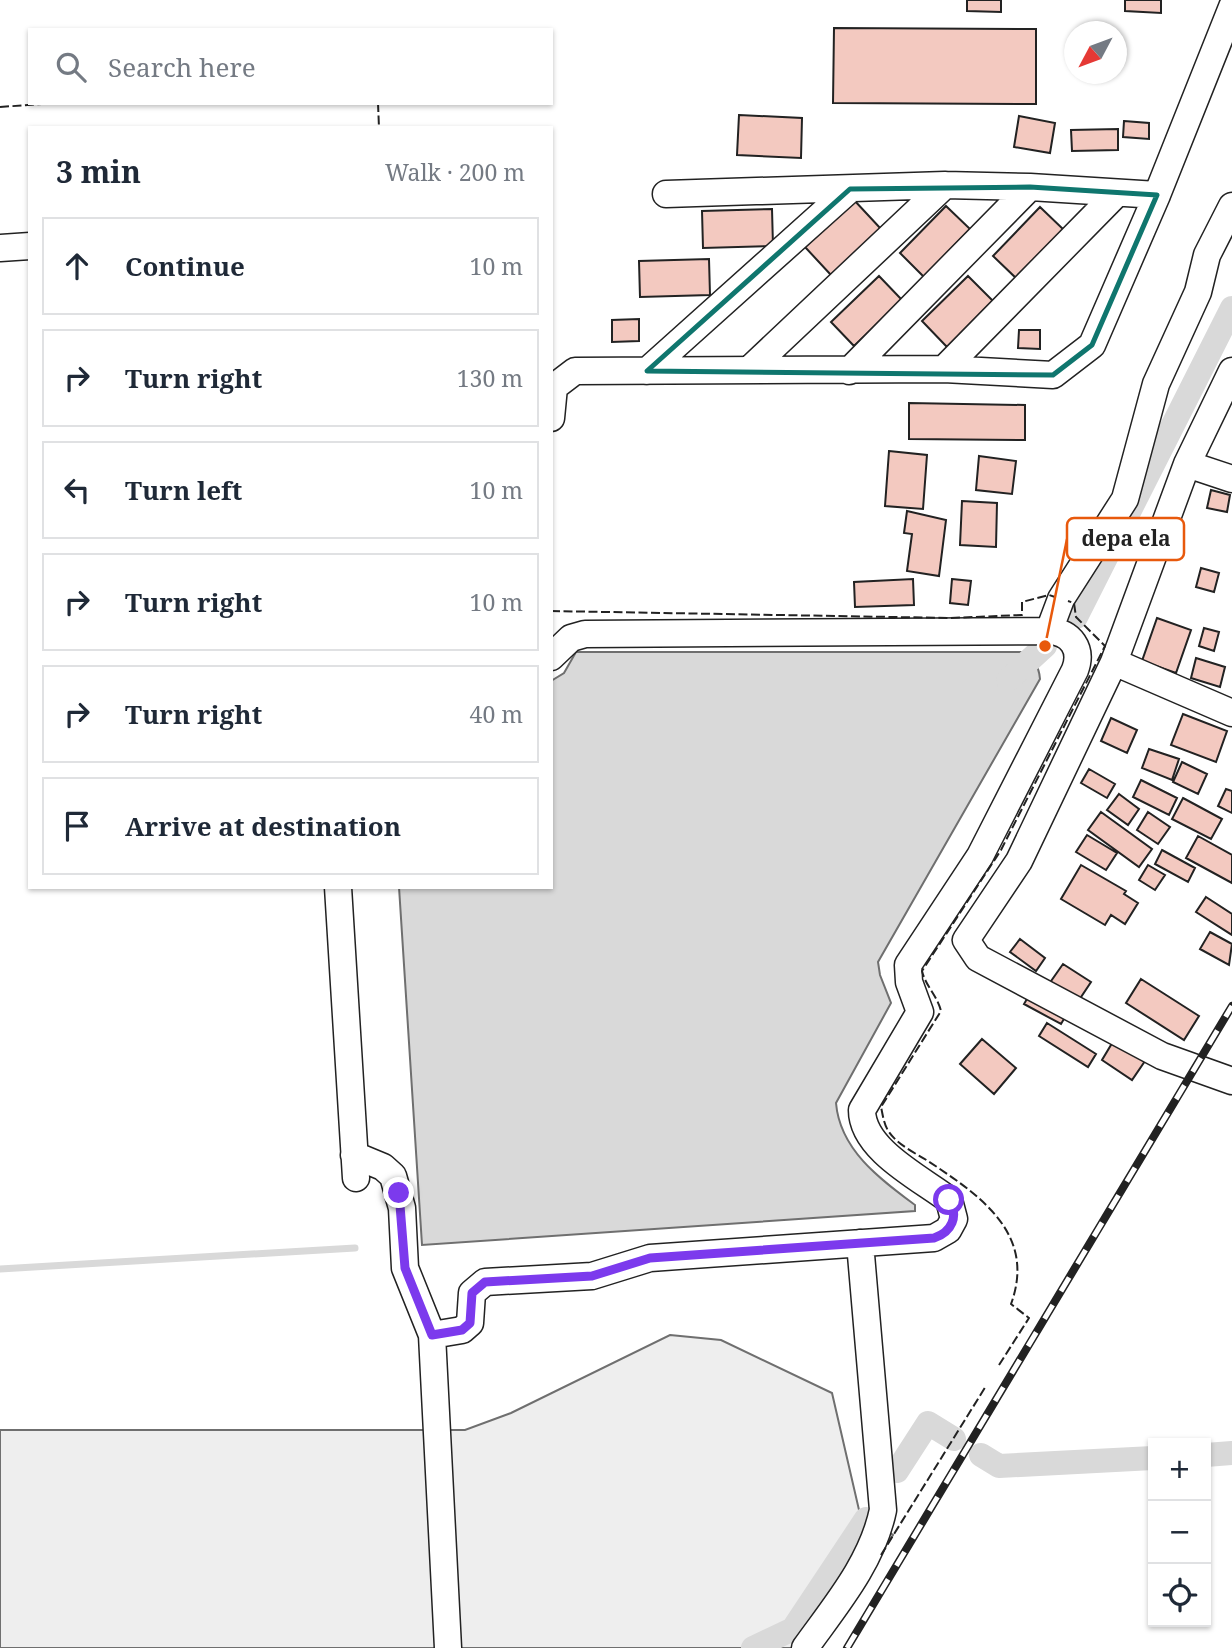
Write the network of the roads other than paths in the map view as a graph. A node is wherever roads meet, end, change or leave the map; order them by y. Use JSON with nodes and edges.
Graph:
{"nodes":[{"id":1,"x":1232,"y":7,"type":"edge"},
{"id":2,"x":945,"y":186,"type":"junction"},
{"id":3,"x":1030,"y":187,"type":"junction"},
{"id":4,"x":850,"y":190,"type":"junction"},
{"id":5,"x":666,"y":194,"type":"dead end"},
{"id":6,"x":1116,"y":194,"type":"junction"},
{"id":7,"x":1157,"y":195,"type":"junction"},
{"id":8,"x":1232,"y":206,"type":"edge"},
{"id":9,"x":28,"y":246,"type":"edge"},
{"id":10,"x":0,"y":248,"type":"edge"},
{"id":11,"x":750,"y":369,"type":"junction"},
{"id":12,"x":944,"y":369,"type":"junction"},
{"id":13,"x":647,"y":371,"type":"junction"},
{"id":14,"x":849,"y":371,"type":"junction"},
{"id":15,"x":1232,"y":371,"type":"edge"},
{"id":16,"x":553,"y":397,"type":"edge"},
{"id":17,"x":1187,"y":464,"type":"junction"},
{"id":18,"x":1232,"y":479,"type":"edge"},
{"id":19,"x":1049,"y":631,"type":"junction"},
{"id":20,"x":553,"y":655,"type":"edge"},
{"id":21,"x":1114,"y":662,"type":"junction"},
{"id":22,"x":1232,"y":713,"type":"edge"},
{"id":23,"x":338,"y":889,"type":"edge"},
{"id":24,"x":1232,"y":1080,"type":"edge"},
{"id":25,"x":860,"y":1243,"type":"junction"},
{"id":26,"x":432,"y":1335,"type":"junction"},
{"id":27,"x":448,"y":1648,"type":"edge"},
{"id":28,"x":805,"y":1648,"type":"edge"}],
"edges":[{"from":1,"to":7,"type":"street"},
{"from":2,"to":3,"type":"street"},
{"from":2,"to":4,"type":"street"},
{"from":2,"to":11,"type":"street"},
{"from":3,"to":6,"type":"street"},
{"from":3,"to":14,"type":"street"},
{"from":4,"to":5,"type":"street"},
{"from":4,"to":13,"type":"street"},
{"from":6,"to":7,"type":"street"},
{"from":6,"to":12,"type":"street"},
{"from":7,"to":12,"type":"street"},
{"from":8,"to":19,"type":"street"},
{"from":9,"to":10,"type":"street"},
{"from":11,"to":13,"type":"street"},
{"from":11,"to":14,"type":"street"},
{"from":12,"to":14,"type":"street"},
{"from":13,"to":16,"type":"street"},
{"from":15,"to":17,"type":"street"},
{"from":17,"to":18,"type":"street"},
{"from":17,"to":21,"type":"street"},
{"from":19,"to":20,"type":"street"},
{"from":19,"to":25,"type":"street"},
{"from":21,"to":22,"type":"street"},
{"from":21,"to":24,"type":"street"},
{"from":23,"to":26,"type":"street"},
{"from":25,"to":26,"type":"street"},
{"from":25,"to":28,"type":"street"},
{"from":26,"to":27,"type":"street"}]}
